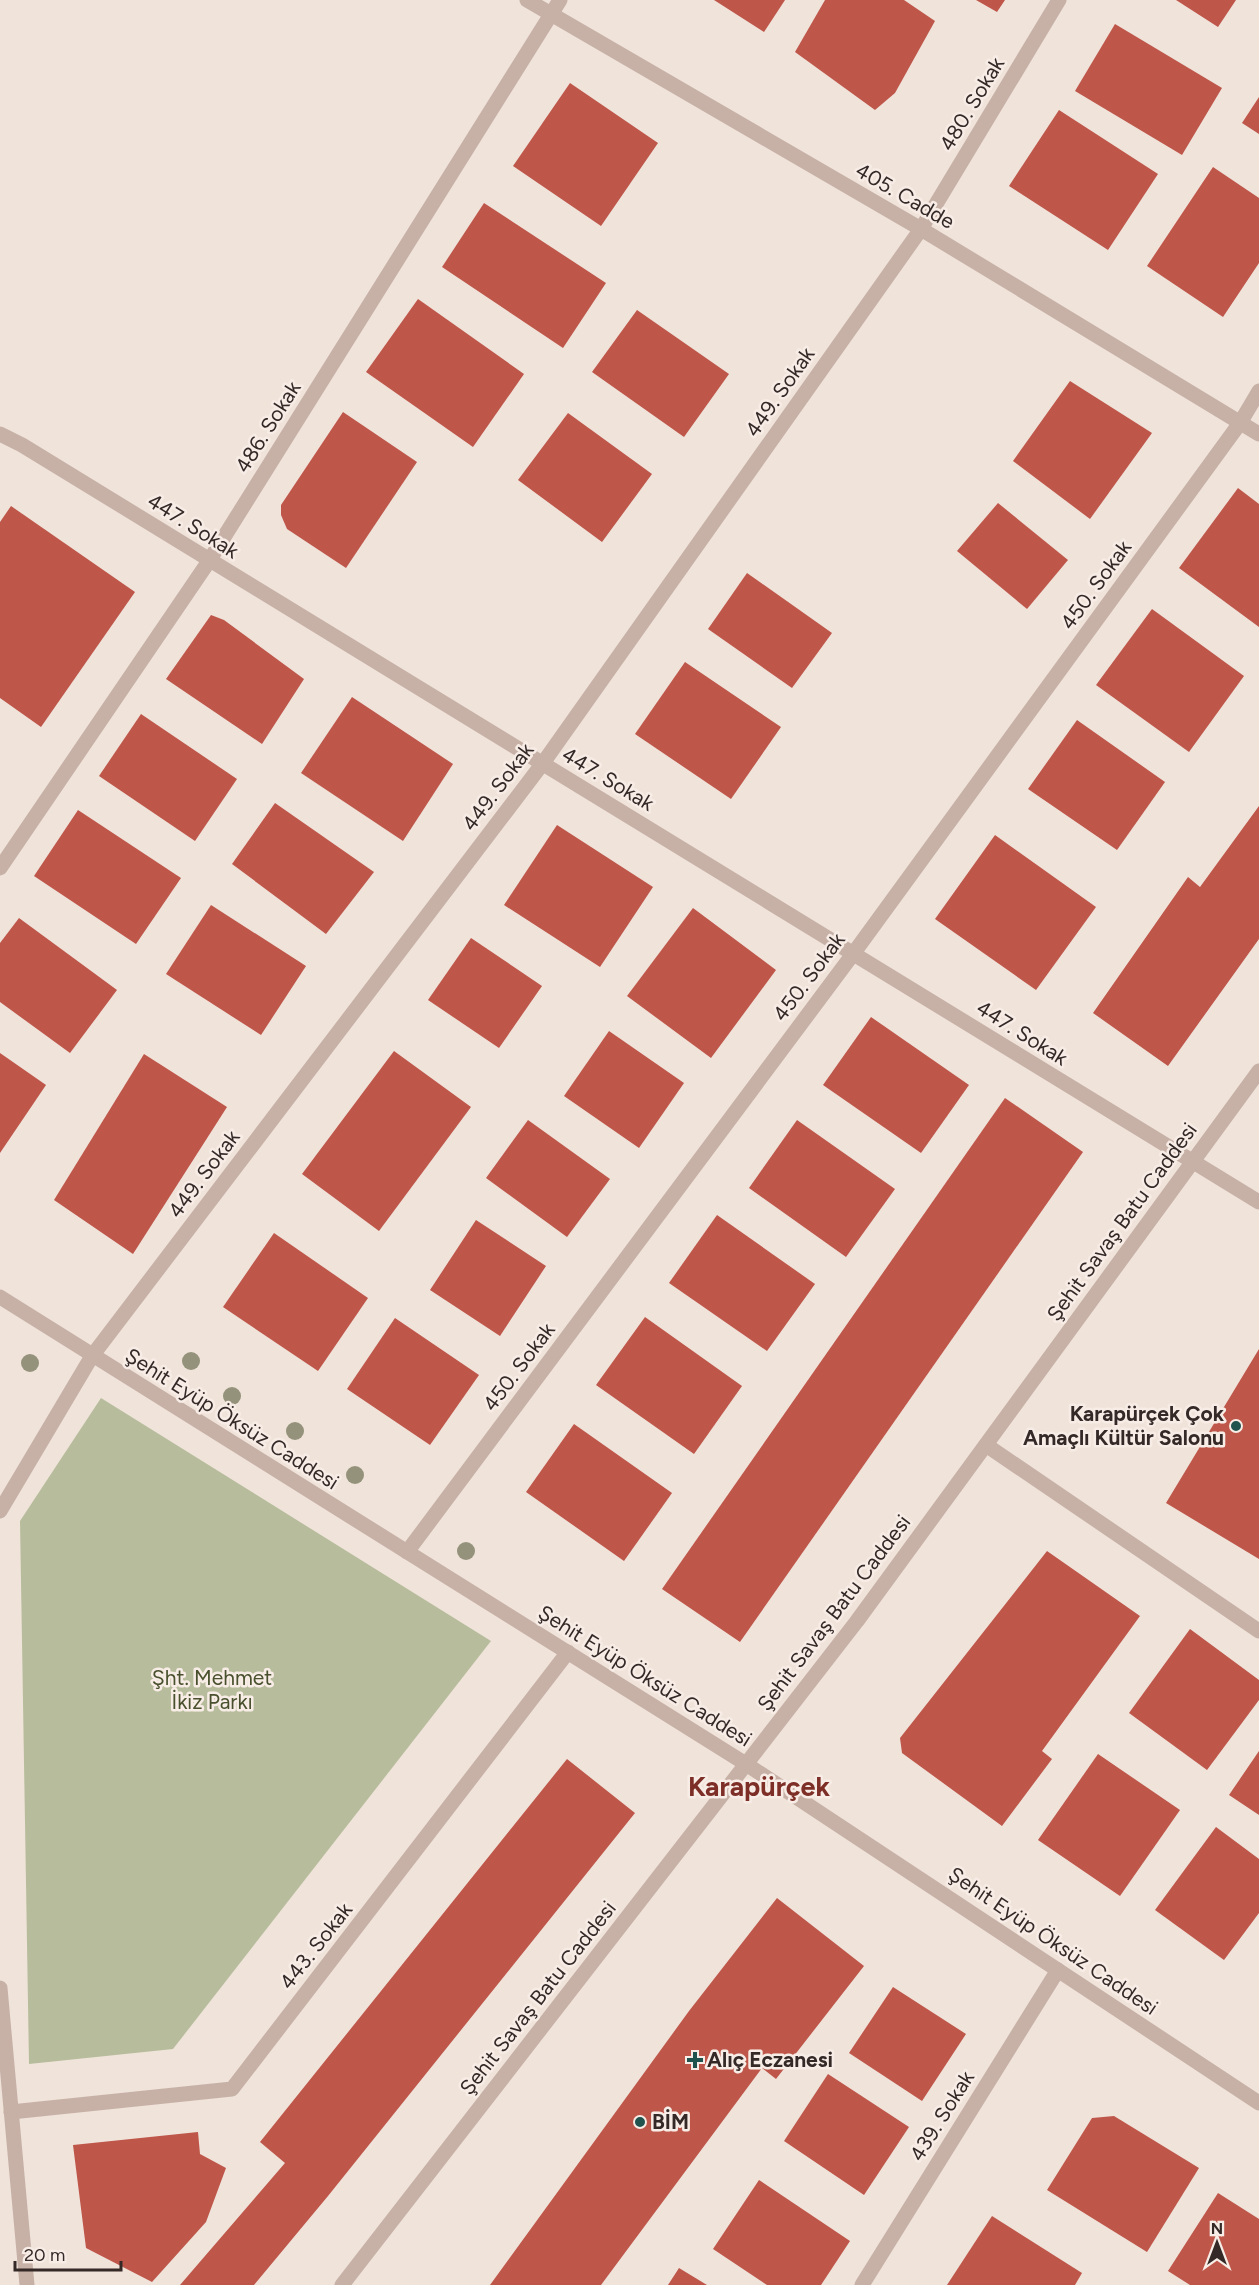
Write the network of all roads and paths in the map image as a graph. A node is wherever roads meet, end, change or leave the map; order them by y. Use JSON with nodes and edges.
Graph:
{"nodes":[{"id":1,"x":527,"y":0,"type":"edge"},
{"id":2,"x":560,"y":0,"type":"edge"},
{"id":3,"x":1059,"y":0,"type":"edge"},
{"id":4,"x":551,"y":14,"type":"junction"},
{"id":5,"x":921,"y":230,"type":"junction"},
{"id":6,"x":1259,"y":391,"type":"edge"},
{"id":7,"x":1240,"y":423,"type":"junction"},
{"id":8,"x":0,"y":434,"type":"edge"},
{"id":9,"x":1259,"y":434,"type":"edge"},
{"id":10,"x":209,"y":561,"type":"junction"},
{"id":11,"x":543,"y":763,"type":"junction"},
{"id":12,"x":0,"y":867,"type":"edge"},
{"id":13,"x":853,"y":954,"type":"junction"},
{"id":14,"x":1259,"y":1071,"type":"edge"},
{"id":15,"x":1193,"y":1162,"type":"junction"},
{"id":16,"x":1259,"y":1202,"type":"edge"},
{"id":17,"x":0,"y":1297,"type":"edge"},
{"id":18,"x":92,"y":1356,"type":"junction"},
{"id":19,"x":986,"y":1445,"type":"junction"},
{"id":20,"x":0,"y":1511,"type":"edge"},
{"id":21,"x":407,"y":1552,"type":"junction"},
{"id":22,"x":1259,"y":1631,"type":"edge"},
{"id":23,"x":568,"y":1652,"type":"junction"},
{"id":24,"x":746,"y":1764,"type":"junction"},
{"id":25,"x":1058,"y":1970,"type":"junction"},
{"id":26,"x":0,"y":1988,"type":"edge"},
{"id":27,"x":1259,"y":2103,"type":"edge"},
{"id":28,"x":11,"y":2112,"type":"junction"},
{"id":29,"x":27,"y":2285,"type":"edge"},
{"id":30,"x":342,"y":2285,"type":"edge"},
{"id":31,"x":862,"y":2285,"type":"edge"}],
"edges":[{"from":1,"to":4,"type":"street","name":"405. Cadde"},
{"from":2,"to":4,"type":"street","name":"486. Sokak"},
{"from":3,"to":5,"type":"street","name":"480. Sokak"},
{"from":4,"to":5,"type":"street","name":"405. Cadde"},
{"from":4,"to":10,"type":"street","name":"486. Sokak"},
{"from":5,"to":7,"type":"street","name":"405. Cadde"},
{"from":5,"to":11,"type":"street","name":"449. Sokak"},
{"from":6,"to":7,"type":"street","name":"450. Sokak"},
{"from":7,"to":9,"type":"street","name":"405. Cadde"},
{"from":7,"to":13,"type":"street","name":"450. Sokak"},
{"from":8,"to":10,"type":"street","name":"447. Sokak"},
{"from":10,"to":11,"type":"street","name":"447. Sokak"},
{"from":10,"to":12,"type":"street","name":"486. Sokak"},
{"from":11,"to":13,"type":"street","name":"447. Sokak"},
{"from":11,"to":18,"type":"street","name":"449. Sokak"},
{"from":13,"to":15,"type":"street","name":"447. Sokak"},
{"from":13,"to":21,"type":"street","name":"450. Sokak"},
{"from":14,"to":15,"type":"street","name":"Şehit Savaş Batu Caddesi"},
{"from":15,"to":16,"type":"street","name":"447. Sokak"},
{"from":15,"to":19,"type":"street","name":"Şehit Savaş Batu Caddesi"},
{"from":17,"to":18,"type":"street","name":"Şehit Eyüp Öksüz Caddesi"},
{"from":18,"to":20,"type":"street","name":"449. Sokak"},
{"from":18,"to":21,"type":"street","name":"Şehit Eyüp Öksüz Caddesi"},
{"from":19,"to":22,"type":"street"},
{"from":19,"to":24,"type":"street","name":"Şehit Savaş Batu Caddesi"},
{"from":21,"to":23,"type":"street","name":"Şehit Eyüp Öksüz Caddesi"},
{"from":23,"to":24,"type":"street","name":"Şehit Eyüp Öksüz Caddesi"},
{"from":23,"to":28,"type":"street","name":"443. Sokak"},
{"from":24,"to":25,"type":"street","name":"Şehit Eyüp Öksüz Caddesi"},
{"from":24,"to":30,"type":"street","name":"Şehit Savaş Batu Caddesi"},
{"from":25,"to":27,"type":"street","name":"Şehit Eyüp Öksüz Caddesi"},
{"from":25,"to":31,"type":"street","name":"439. Sokak"},
{"from":26,"to":28,"type":"street"},
{"from":28,"to":29,"type":"street"}]}
